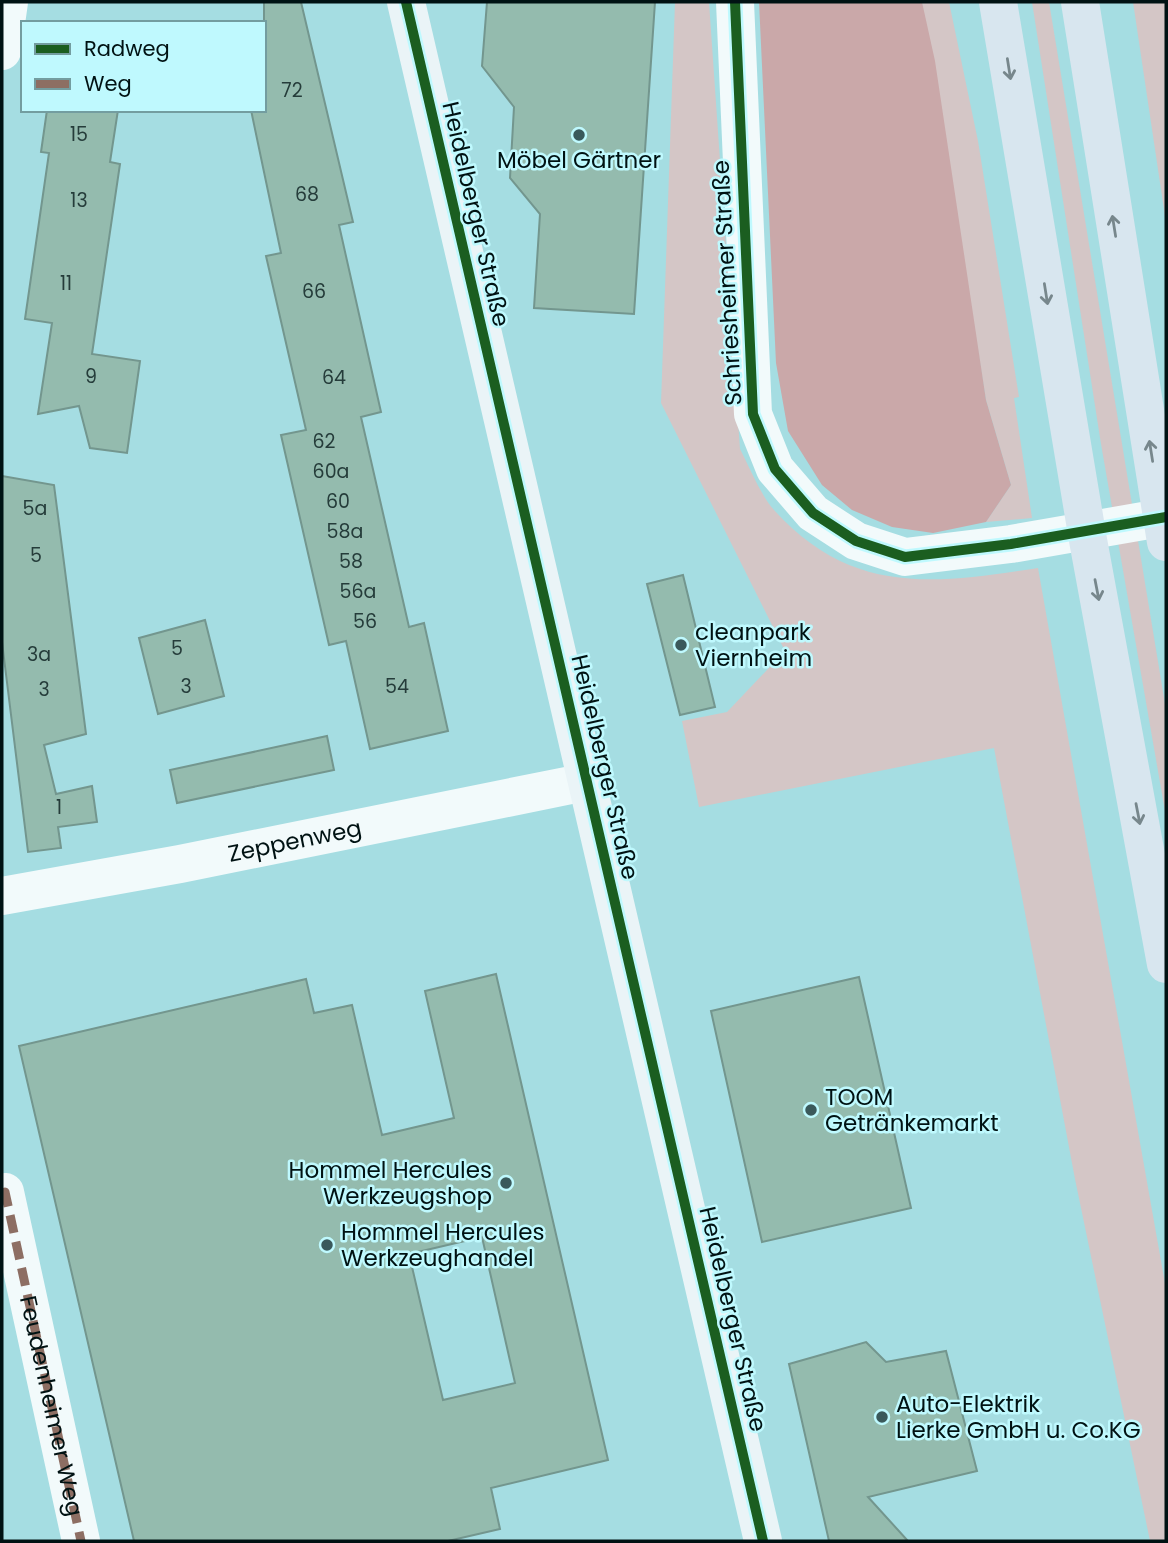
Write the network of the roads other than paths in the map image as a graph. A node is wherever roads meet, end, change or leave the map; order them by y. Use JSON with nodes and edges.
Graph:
{"nodes":[{"id":1,"x":9,"y":2,"type":"edge"},
{"id":2,"x":405,"y":2,"type":"edge"},
{"id":3,"x":735,"y":2,"type":"edge"},
{"id":4,"x":998,"y":2,"type":"edge"},
{"id":5,"x":1080,"y":2,"type":"edge"},
{"id":6,"x":2,"y":51,"type":"edge"},
{"id":7,"x":1166,"y":517,"type":"edge"},
{"id":8,"x":1166,"y":542,"type":"edge"},
{"id":9,"x":586,"y":782,"type":"junction"},
{"id":10,"x":2,"y":896,"type":"edge"},
{"id":11,"x":1166,"y":964,"type":"edge"},
{"id":12,"x":2,"y":1193,"type":"edge"},
{"id":13,"x":81,"y":1541,"type":"edge"},
{"id":14,"x":763,"y":1541,"type":"edge"}],
"edges":[{"from":1,"to":6,"type":"street"},
{"from":2,"to":9,"type":"street","name":"Heidelberger Straße"},
{"from":3,"to":7,"type":"street","name":"Schriesheimer Straße"},
{"from":4,"to":11,"type":"highway","one_way":true},
{"from":8,"to":5,"type":"highway","one_way":true},
{"from":9,"to":10,"type":"street","name":"Zeppenweg"},
{"from":9,"to":14,"type":"street","name":"Heidelberger Straße"},
{"from":12,"to":13,"type":"street","name":"Feudenheimer Weg"}]}
